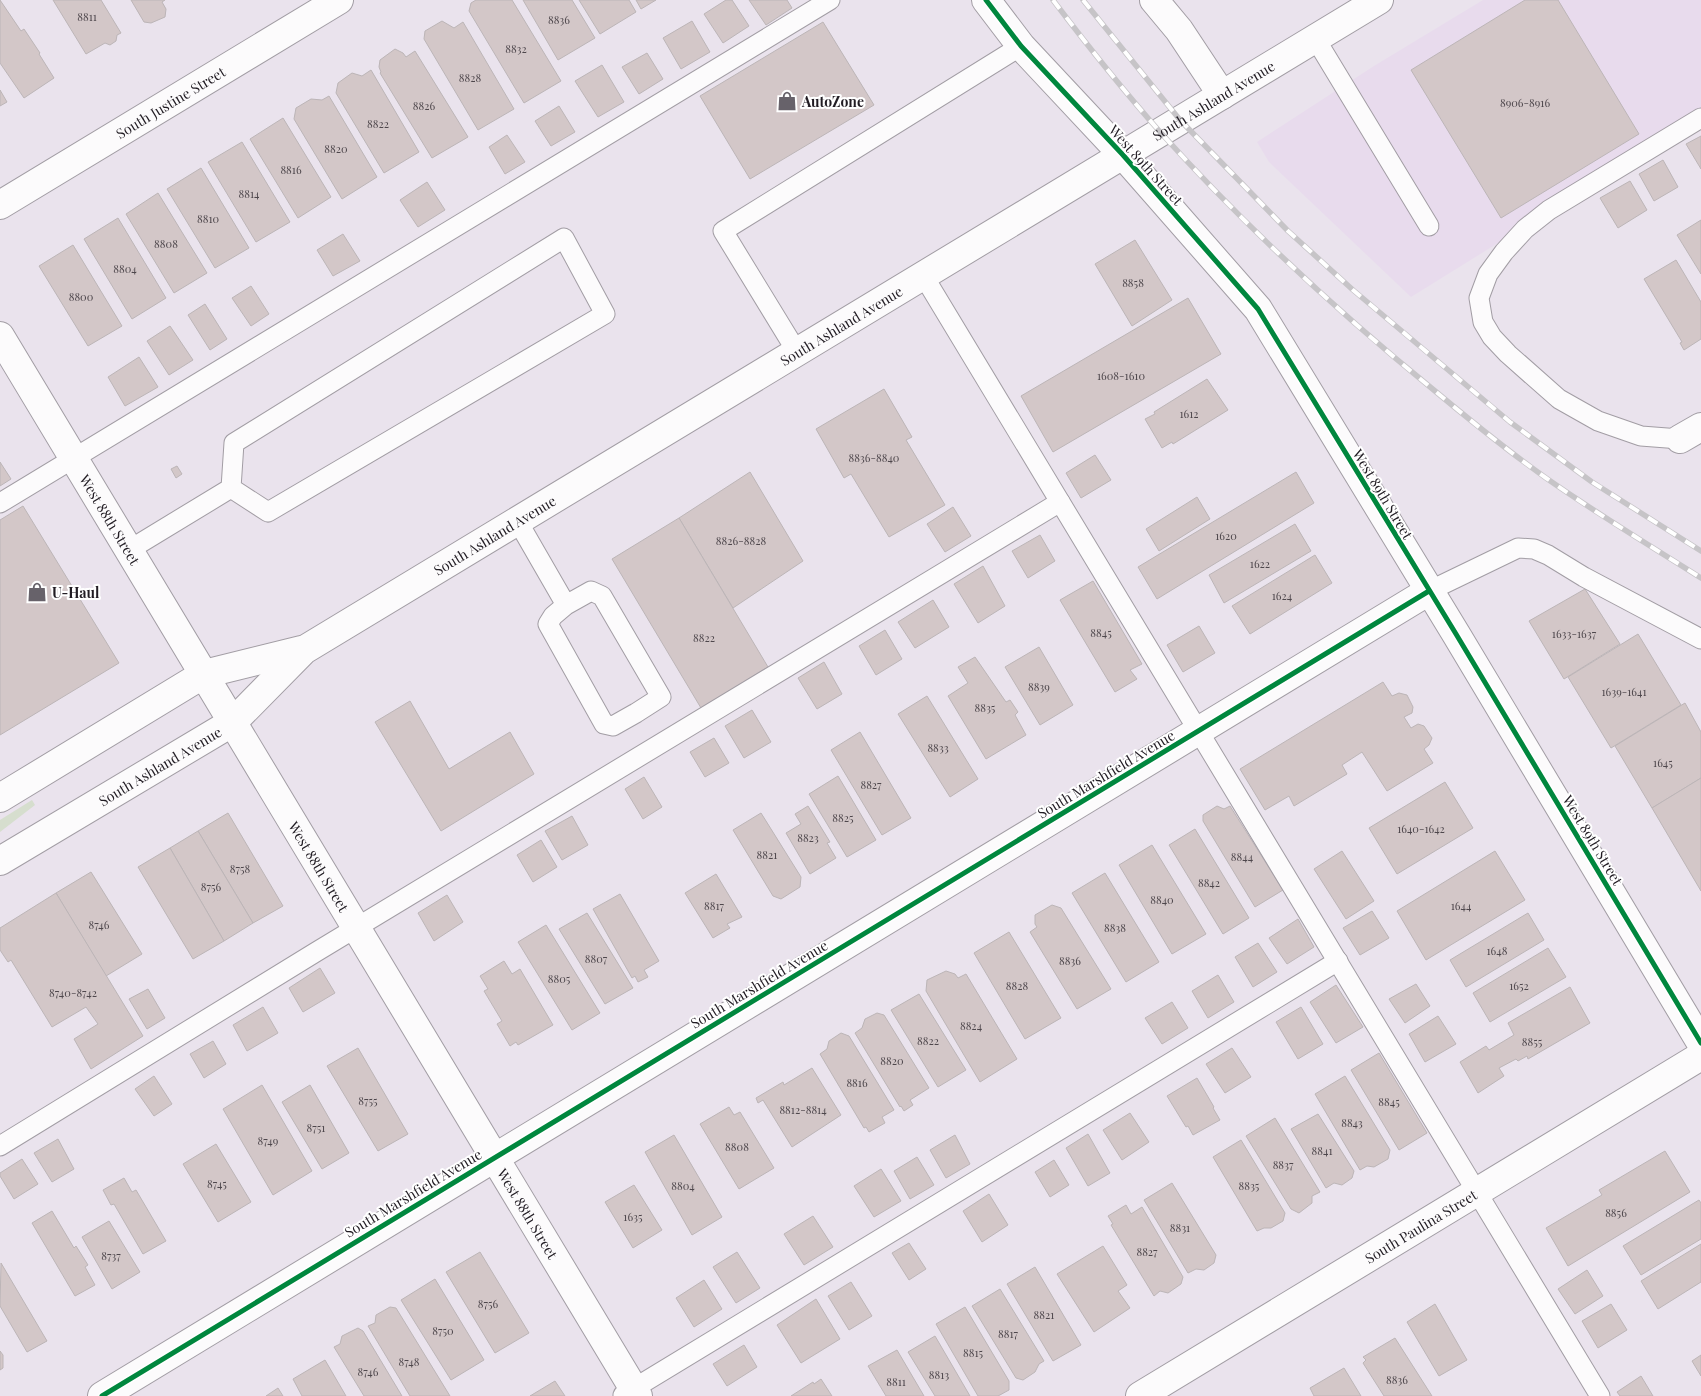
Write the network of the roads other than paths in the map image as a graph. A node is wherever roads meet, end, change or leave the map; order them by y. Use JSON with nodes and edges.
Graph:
{"nodes":[{"id":1,"x":339,"y":0,"type":"edge"},
{"id":2,"x":830,"y":0,"type":"edge"},
{"id":3,"x":986,"y":0,"type":"edge"},
{"id":4,"x":1154,"y":0,"type":"edge"},
{"id":5,"x":1366,"y":3,"type":"edge"},
{"id":6,"x":1315,"y":38,"type":"junction"},
{"id":7,"x":1021,"y":46,"type":"junction"},
{"id":8,"x":1222,"y":94,"type":"junction"},
{"id":9,"x":1701,"y":118,"type":"edge"},
{"id":10,"x":1123,"y":155,"type":"junction"},
{"id":11,"x":0,"y":205,"type":"edge"},
{"id":12,"x":1429,"y":226,"type":"dead end"},
{"id":13,"x":924,"y":275,"type":"junction"},
{"id":14,"x":0,"y":336,"type":"edge"},
{"id":15,"x":797,"y":352,"type":"junction"},
{"id":16,"x":1691,"y":433,"type":"edge"},
{"id":17,"x":74,"y":459,"type":"junction"},
{"id":18,"x":231,"y":488,"type":"junction"},
{"id":19,"x":1060,"y":502,"type":"junction"},
{"id":20,"x":0,"y":503,"type":"edge"},
{"id":21,"x":517,"y":520,"type":"junction"},
{"id":22,"x":129,"y":550,"type":"junction"},
{"id":23,"x":1429,"y":591,"type":"junction"},
{"id":24,"x":566,"y":606,"type":"junction"},
{"id":25,"x":1701,"y":639,"type":"edge"},
{"id":26,"x":304,"y":650,"type":"junction"},
{"id":27,"x":204,"y":674,"type":"junction"},
{"id":28,"x":233,"y":722,"type":"junction"},
{"id":29,"x":1199,"y":731,"type":"junction"},
{"id":30,"x":0,"y":798,"type":"edge"},
{"id":31,"x":0,"y":862,"type":"edge"},
{"id":32,"x":356,"y":928,"type":"junction"},
{"id":33,"x":1338,"y":961,"type":"junction"},
{"id":34,"x":1701,"y":1043,"type":"edge"},
{"id":35,"x":1701,"y":1056,"type":"edge"},
{"id":36,"x":0,"y":1146,"type":"edge"},
{"id":37,"x":494,"y":1157,"type":"junction"},
{"id":38,"x":1477,"y":1192,"type":"junction"},
{"id":39,"x":631,"y":1394,"type":"edge"},
{"id":40,"x":102,"y":1396,"type":"edge"},
{"id":41,"x":1140,"y":1396,"type":"edge"},
{"id":42,"x":1600,"y":1396,"type":"edge"}],
"edges":[{"from":1,"to":11,"type":"street","name":"South Justine Street"},
{"from":2,"to":17,"type":"lane"},
{"from":3,"to":7,"type":"street","name":"West 89th Street"},
{"from":4,"to":8,"type":"street"},
{"from":5,"to":6,"type":"street","name":"South Ashland Avenue"},
{"from":6,"to":8,"type":"street","name":"South Ashland Avenue"},
{"from":6,"to":12,"type":"lane"},
{"from":7,"to":10,"type":"street","name":"West 89th Street"},
{"from":7,"to":15,"type":"lane"},
{"from":8,"to":10,"type":"street","name":"South Ashland Avenue"},
{"from":9,"to":16,"type":"lane"},
{"from":10,"to":13,"type":"street","name":"South Ashland Avenue"},
{"from":10,"to":23,"type":"street","name":"West 89th Street"},
{"from":13,"to":15,"type":"street","name":"South Ashland Avenue"},
{"from":13,"to":19,"type":"lane"},
{"from":14,"to":17,"type":"street","name":"West 88th Street"},
{"from":15,"to":21,"type":"street","name":"South Ashland Avenue"},
{"from":17,"to":20,"type":"lane"},
{"from":17,"to":22,"type":"street","name":"West 88th Street"},
{"from":18,"to":18,"type":"lane"},
{"from":18,"to":22,"type":"lane"},
{"from":19,"to":29,"type":"lane"},
{"from":19,"to":32,"type":"lane"},
{"from":21,"to":24,"type":"lane"},
{"from":21,"to":26,"type":"street","name":"South Ashland Avenue"},
{"from":22,"to":27,"type":"street","name":"West 88th Street"},
{"from":23,"to":25,"type":"lane"},
{"from":23,"to":29,"type":"street","name":"South Marshfield Avenue"},
{"from":23,"to":34,"type":"street","name":"West 89th Street"},
{"from":24,"to":24,"type":"lane"},
{"from":26,"to":27,"type":"street","name":"South Ashland Avenue"},
{"from":26,"to":28,"type":"street","name":"South Ashland Avenue"},
{"from":27,"to":28,"type":"street","name":"West 88th Street"},
{"from":27,"to":30,"type":"street","name":"South Ashland Avenue"},
{"from":28,"to":31,"type":"street","name":"South Ashland Avenue"},
{"from":28,"to":32,"type":"street","name":"West 88th Street"},
{"from":29,"to":33,"type":"lane"},
{"from":29,"to":37,"type":"street","name":"South Marshfield Avenue"},
{"from":32,"to":36,"type":"lane"},
{"from":32,"to":37,"type":"street","name":"West 88th Street"},
{"from":33,"to":38,"type":"lane"},
{"from":33,"to":39,"type":"lane"},
{"from":35,"to":38,"type":"street","name":"South Paulina Street"},
{"from":37,"to":39,"type":"street","name":"West 88th Street"},
{"from":37,"to":40,"type":"street","name":"South Marshfield Avenue"},
{"from":38,"to":41,"type":"street","name":"South Paulina Street"},
{"from":38,"to":42,"type":"lane"}]}
